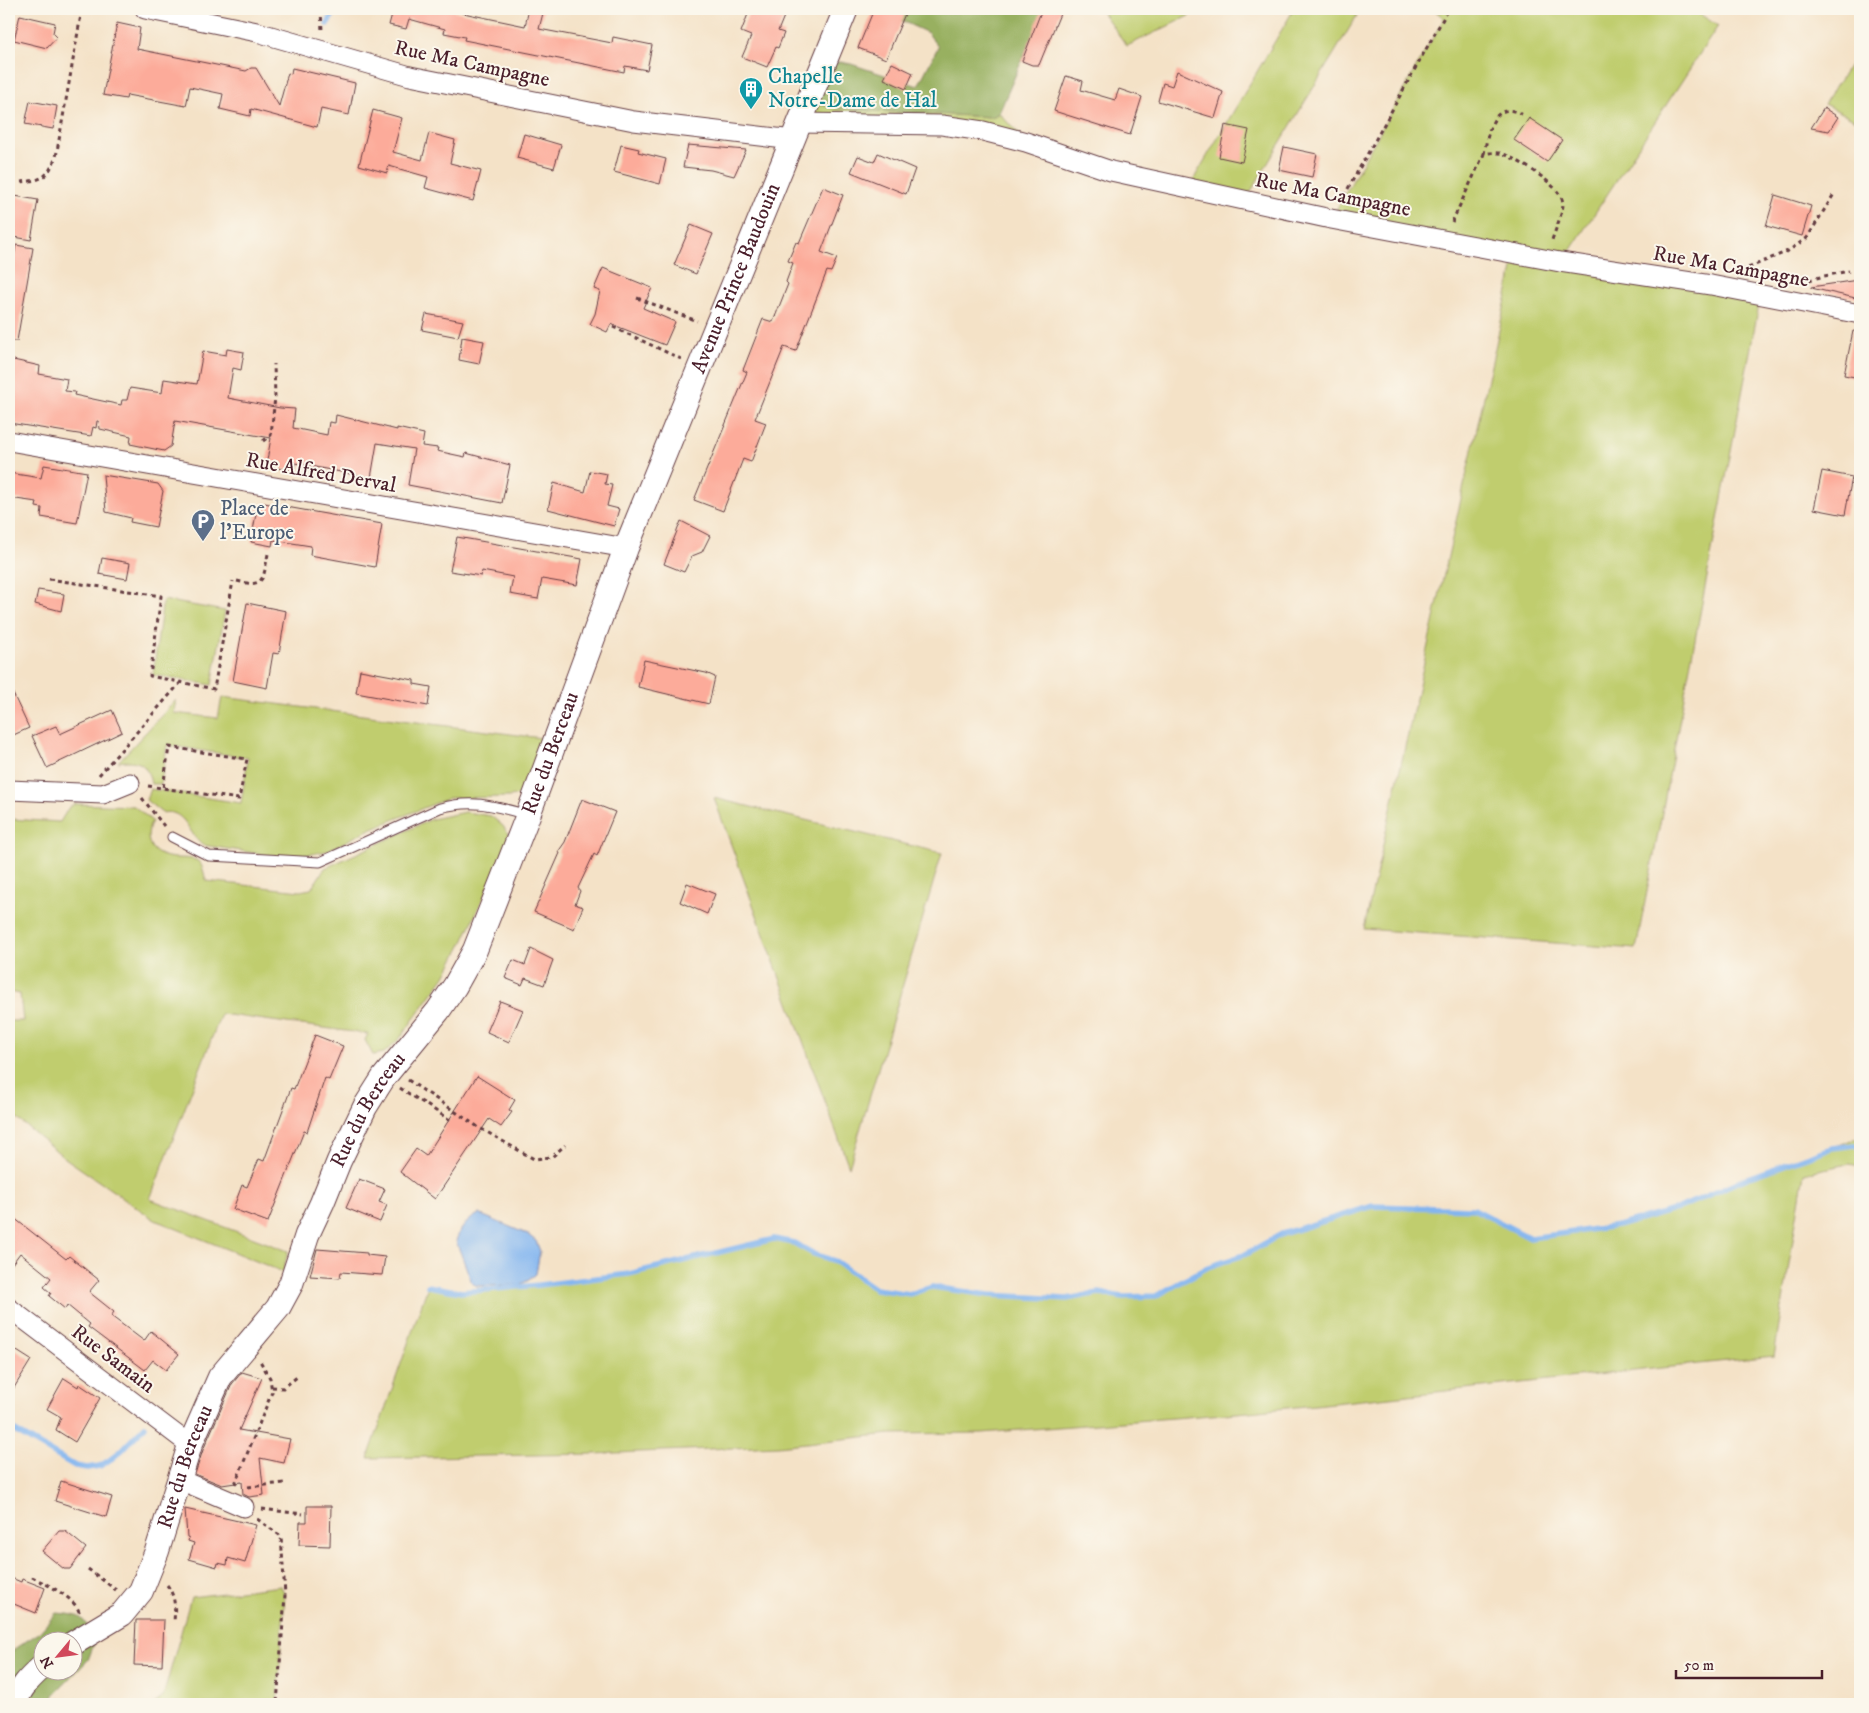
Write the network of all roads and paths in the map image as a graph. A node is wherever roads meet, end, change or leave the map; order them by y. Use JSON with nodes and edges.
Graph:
{"nodes":[{"id":1,"x":82,"y":9,"type":"edge"},
{"id":2,"x":145,"y":9,"type":"edge"},
{"id":3,"x":846,"y":9,"type":"edge"},
{"id":4,"x":1447,"y":9,"type":"edge"},
{"id":5,"x":1522,"y":115,"type":"dead end"},
{"id":6,"x":796,"y":131,"type":"junction"},
{"id":7,"x":1484,"y":154,"type":"junction"},
{"id":8,"x":21,"y":182,"type":"dead end"},
{"id":9,"x":1834,"y":194,"type":"dead end"},
{"id":10,"x":1331,"y":219,"type":"junction"},
{"id":11,"x":1443,"y":240,"type":"junction"},
{"id":12,"x":1542,"y":259,"type":"junction"},
{"id":13,"x":1849,"y":271,"type":"dead end"},
{"id":14,"x":1797,"y":284,"type":"dead end"},
{"id":15,"x":1711,"y":285,"type":"junction"},
{"id":16,"x":637,"y":298,"type":"dead end"},
{"id":17,"x":1860,"y":314,"type":"edge"},
{"id":18,"x":614,"y":327,"type":"dead end"},
{"id":19,"x":716,"y":328,"type":"junction"},
{"id":20,"x":274,"y":364,"type":"dead end"},
{"id":21,"x":700,"y":368,"type":"junction"},
{"id":22,"x":9,"y":441,"type":"edge"},
{"id":23,"x":262,"y":441,"type":"dead end"},
{"id":24,"x":626,"y":548,"type":"junction"},
{"id":25,"x":268,"y":554,"type":"dead end"},
{"id":26,"x":49,"y":579,"type":"dead end"},
{"id":27,"x":181,"y":682,"type":"junction"},
{"id":28,"x":130,"y":783,"type":"junction"},
{"id":29,"x":163,"y":788,"type":"junction"},
{"id":30,"x":9,"y":790,"type":"edge"},
{"id":31,"x":82,"y":794,"type":"junction"},
{"id":32,"x":528,"y":815,"type":"junction"},
{"id":33,"x":172,"y":837,"type":"joint"},
{"id":34,"x":387,"y":1072,"type":"junction"},
{"id":35,"x":450,"y":1120,"type":"dead end"},
{"id":36,"x":565,"y":1145,"type":"dead end"},
{"id":37,"x":9,"y":1308,"type":"edge"},
{"id":38,"x":247,"y":1344,"type":"junction"},
{"id":39,"x":297,"y":1377,"type":"dead end"},
{"id":40,"x":272,"y":1387,"type":"junction"},
{"id":41,"x":190,"y":1445,"type":"junction"},
{"id":42,"x":178,"y":1479,"type":"junction"},
{"id":43,"x":233,"y":1489,"type":"dead end"},
{"id":44,"x":244,"y":1507,"type":"junction"},
{"id":45,"x":303,"y":1514,"type":"dead end"},
{"id":46,"x":88,"y":1569,"type":"dead end"},
{"id":47,"x":149,"y":1573,"type":"junction"},
{"id":48,"x":32,"y":1577,"type":"dead end"},
{"id":49,"x":122,"y":1614,"type":"junction"},
{"id":50,"x":80,"y":1618,"type":"dead end"},
{"id":51,"x":174,"y":1622,"type":"dead end"},
{"id":52,"x":82,"y":1638,"type":"edge"},
{"id":53,"x":32,"y":1676,"type":"edge"},
{"id":54,"x":14,"y":1698,"type":"edge"},
{"id":55,"x":277,"y":1704,"type":"edge"}],
"edges":[{"from":1,"to":8,"type":"path"},
{"from":2,"to":6,"type":"street","name":"Rue Ma Campagne"},
{"from":3,"to":6,"type":"street","name":"Avenue Prince Baudouin"},
{"from":4,"to":10,"type":"path"},
{"from":5,"to":7,"type":"path"},
{"from":6,"to":10,"type":"street","name":"Rue Ma Campagne"},
{"from":6,"to":19,"type":"street","name":"Avenue Prince Baudouin"},
{"from":7,"to":11,"type":"path"},
{"from":7,"to":12,"type":"path"},
{"from":9,"to":15,"type":"path"},
{"from":10,"to":11,"type":"street","name":"Rue Ma Campagne"},
{"from":11,"to":12,"type":"street","name":"Rue Ma Campagne"},
{"from":12,"to":15,"type":"street","name":"Rue Ma Campagne"},
{"from":13,"to":14,"type":"path"},
{"from":15,"to":17,"type":"street","name":"Rue Ma Campagne"},
{"from":16,"to":19,"type":"path"},
{"from":18,"to":21,"type":"path"},
{"from":19,"to":21,"type":"street","name":"Avenue Prince Baudouin"},
{"from":20,"to":23,"type":"path"},
{"from":21,"to":24,"type":"street","name":"Avenue Prince Baudouin"},
{"from":22,"to":24,"type":"street","name":"Rue Alfred Derval"},
{"from":24,"to":32,"type":"street","name":"Rue du Berceau"},
{"from":25,"to":27,"type":"path"},
{"from":26,"to":27,"type":"path"},
{"from":27,"to":31,"type":"path"},
{"from":28,"to":29,"type":"path"},
{"from":28,"to":31,"type":"street"},
{"from":28,"to":33,"type":"path"},
{"from":29,"to":29,"type":"path"},
{"from":30,"to":31,"type":"street"},
{"from":32,"to":33,"type":"lane"},
{"from":32,"to":34,"type":"street","name":"Rue du Berceau"},
{"from":34,"to":35,"type":"path"},
{"from":34,"to":36,"type":"path"},
{"from":34,"to":38,"type":"street","name":"Rue du Berceau"},
{"from":37,"to":41,"type":"street","name":"Rue Samain"},
{"from":38,"to":40,"type":"path"},
{"from":38,"to":41,"type":"street","name":"Rue du Berceau"},
{"from":39,"to":40,"type":"path"},
{"from":40,"to":43,"type":"path"},
{"from":41,"to":42,"type":"street","name":"Rue du Berceau"},
{"from":42,"to":44,"type":"street"},
{"from":42,"to":47,"type":"street","name":"Rue du Berceau"},
{"from":44,"to":45,"type":"path"},
{"from":44,"to":55,"type":"path"},
{"from":46,"to":49,"type":"path"},
{"from":47,"to":49,"type":"street","name":"Rue du Berceau"},
{"from":47,"to":51,"type":"path"},
{"from":48,"to":50,"type":"path"},
{"from":49,"to":52,"type":"street","name":"Rue du Berceau"},
{"from":53,"to":54,"type":"street"}]}
